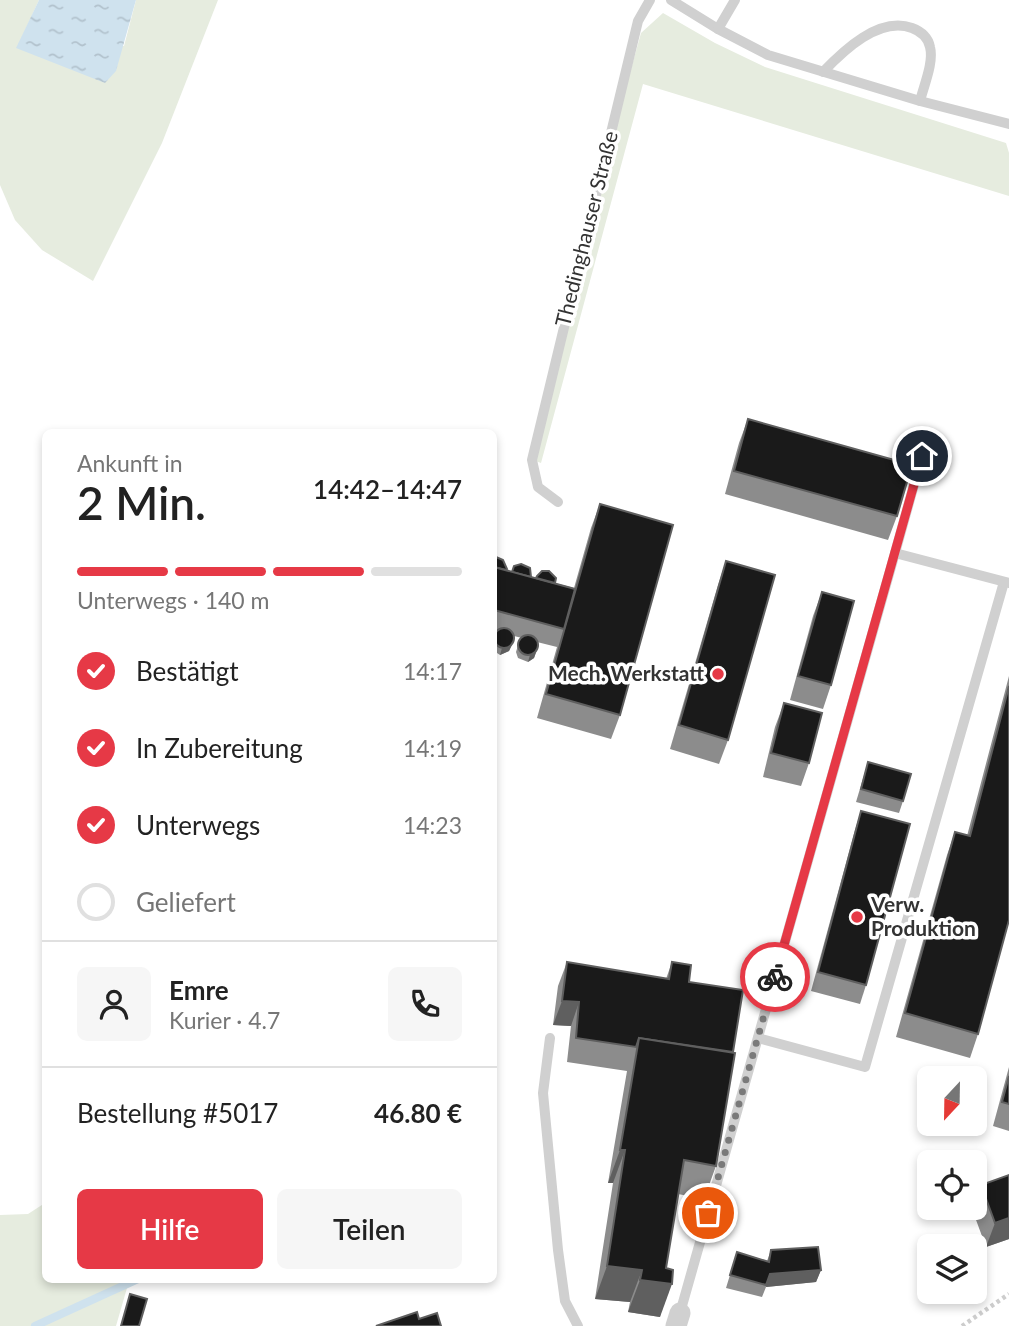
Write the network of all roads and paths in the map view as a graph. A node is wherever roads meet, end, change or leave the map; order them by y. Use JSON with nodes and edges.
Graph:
{"nodes":[{"id":1,"x":650,"y":0,"type":"edge"},
{"id":2,"x":671,"y":0,"type":"edge"},
{"id":3,"x":735,"y":0,"type":"edge"},
{"id":4,"x":718,"y":29,"type":"junction"},
{"id":5,"x":823,"y":72,"type":"junction"},
{"id":6,"x":920,"y":101,"type":"junction"},
{"id":7,"x":1009,"y":124,"type":"edge"},
{"id":8,"x":922,"y":456,"type":"dead end"},
{"id":9,"x":558,"y":502,"type":"dead end"},
{"id":10,"x":895,"y":553,"type":"junction"},
{"id":11,"x":1006,"y":583,"type":"edge"},
{"id":12,"x":550,"y":1038,"type":"dead end"},
{"id":13,"x":758,"y":1038,"type":"junction"},
{"id":14,"x":1009,"y":1294,"type":"edge"},
{"id":15,"x":678,"y":1319,"type":"edge"},
{"id":16,"x":578,"y":1326,"type":"edge"},
{"id":17,"x":962,"y":1326,"type":"edge"}],
"edges":[{"from":1,"to":9,"type":"lane","name":"Thedinghauser Straße"},
{"from":2,"to":4,"type":"lane"},
{"from":3,"to":4,"type":"lane"},
{"from":4,"to":5,"type":"lane"},
{"from":5,"to":6,"type":"lane"},
{"from":5,"to":6,"type":"lane"},
{"from":6,"to":7,"type":"lane"},
{"from":8,"to":10,"type":"lane"},
{"from":10,"to":11,"type":"lane"},
{"from":10,"to":13,"type":"lane"},
{"from":11,"to":13,"type":"lane"},
{"from":12,"to":16,"type":"lane"},
{"from":13,"to":15,"type":"lane"},
{"from":14,"to":17,"type":"path"}]}
